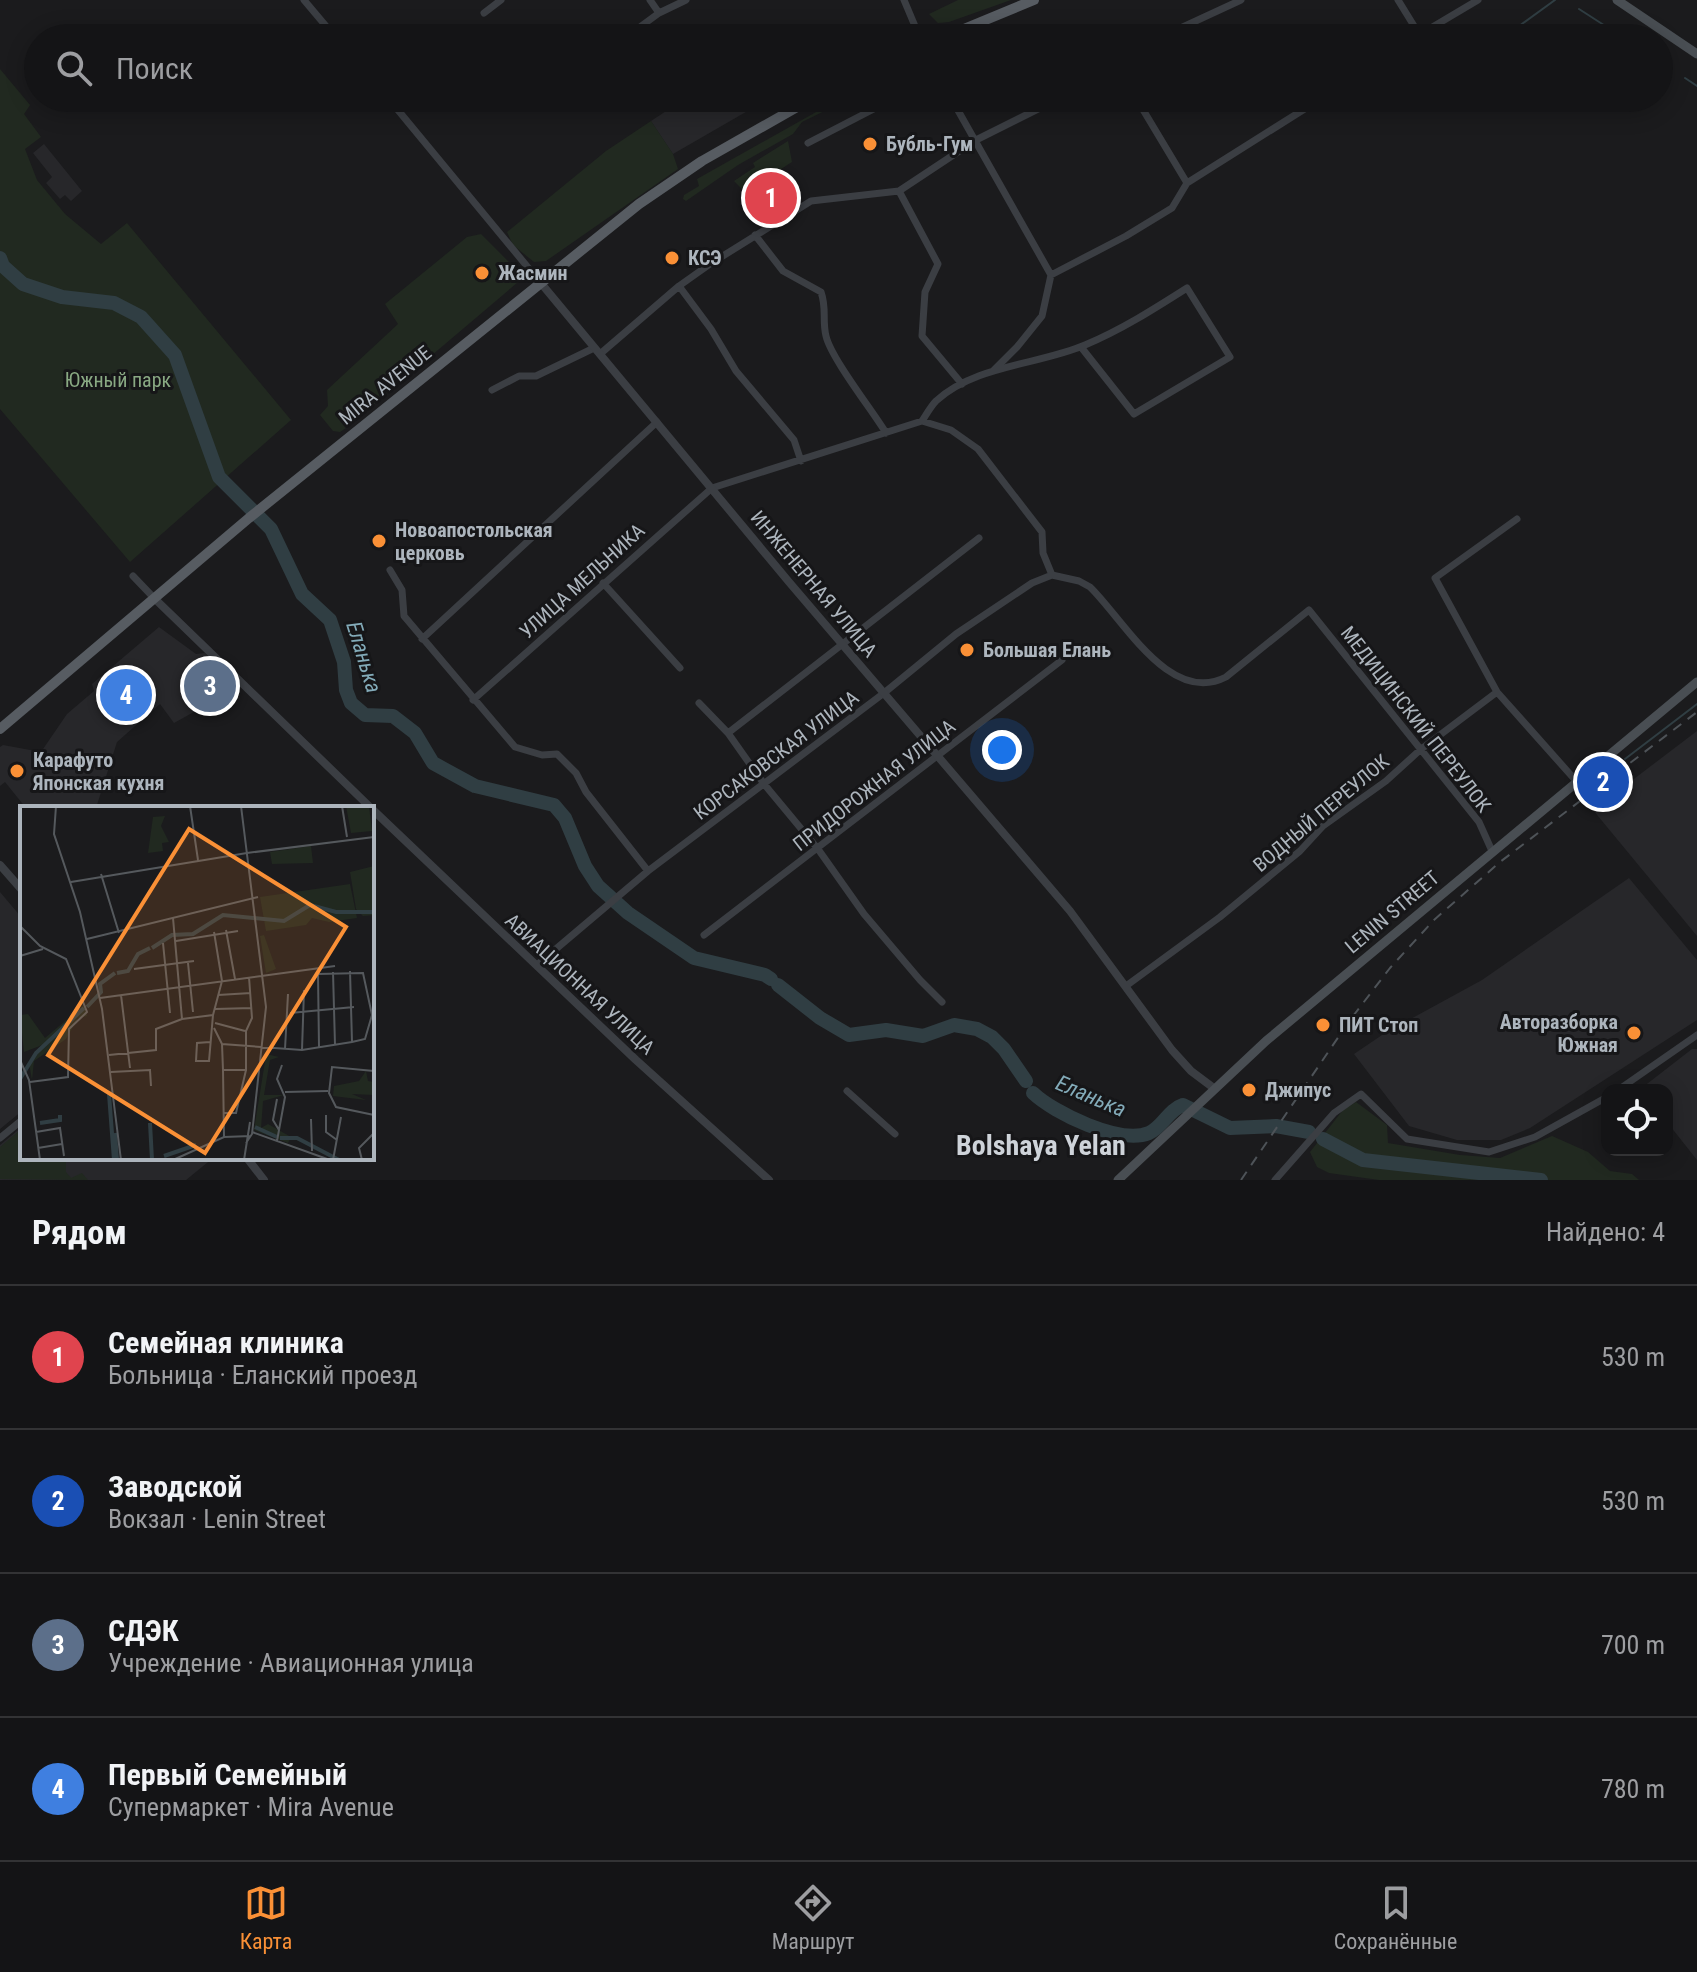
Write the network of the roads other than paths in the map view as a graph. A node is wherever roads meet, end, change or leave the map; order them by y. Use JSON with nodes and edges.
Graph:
{"nodes":[{"id":1,"x":304,"y":0,"type":"edge"},
{"id":2,"x":501,"y":0,"type":"edge"},
{"id":3,"x":650,"y":0,"type":"edge"},
{"id":4,"x":686,"y":0,"type":"edge"},
{"id":5,"x":904,"y":0,"type":"edge"},
{"id":6,"x":1034,"y":0,"type":"edge"},
{"id":7,"x":1241,"y":0,"type":"edge"},
{"id":8,"x":1398,"y":0,"type":"edge"},
{"id":9,"x":1478,"y":0,"type":"edge"},
{"id":10,"x":1617,"y":0,"type":"edge"},
{"id":11,"x":484,"y":13,"type":"dead end"},
{"id":12,"x":659,"y":13,"type":"junction"},
{"id":13,"x":324,"y":24,"type":"edge"},
{"id":14,"x":644,"y":24,"type":"edge"},
{"id":15,"x":914,"y":24,"type":"edge"},
{"id":16,"x":976,"y":24,"type":"edge"},
{"id":17,"x":1189,"y":24,"type":"edge"},
{"id":18,"x":1410,"y":24,"type":"edge"},
{"id":19,"x":1437,"y":24,"type":"edge"},
{"id":20,"x":1653,"y":24,"type":"edge"},
{"id":21,"x":1673,"y":38,"type":"edge"},
{"id":22,"x":1697,"y":54,"type":"edge"},
{"id":23,"x":400,"y":112,"type":"edge"},
{"id":24,"x":788,"y":112,"type":"edge"},
{"id":25,"x":868,"y":112,"type":"edge"},
{"id":26,"x":959,"y":112,"type":"edge"},
{"id":27,"x":1032,"y":112,"type":"edge"},
{"id":28,"x":1144,"y":112,"type":"edge"},
{"id":29,"x":1300,"y":112,"type":"edge"},
{"id":30,"x":976,"y":140,"type":"junction"},
{"id":31,"x":808,"y":143,"type":"dead end"},
{"id":32,"x":1187,"y":183,"type":"junction"},
{"id":33,"x":899,"y":191,"type":"junction"},
{"id":34,"x":755,"y":235,"type":"junction"},
{"id":35,"x":1051,"y":275,"type":"junction"},
{"id":36,"x":540,"y":282,"type":"junction"},
{"id":37,"x":679,"y":286,"type":"junction"},
{"id":38,"x":1081,"y":347,"type":"junction"},
{"id":39,"x":597,"y":351,"type":"junction"},
{"id":40,"x":992,"y":372,"type":"junction"},
{"id":41,"x":962,"y":384,"type":"junction"},
{"id":42,"x":492,"y":390,"type":"dead end"},
{"id":43,"x":922,"y":421,"type":"junction"},
{"id":44,"x":657,"y":422,"type":"junction"},
{"id":45,"x":886,"y":433,"type":"junction"},
{"id":46,"x":801,"y":461,"type":"junction"},
{"id":47,"x":712,"y":488,"type":"junction"},
{"id":48,"x":1517,"y":519,"type":"dead end"},
{"id":49,"x":979,"y":538,"type":"dead end"},
{"id":50,"x":390,"y":570,"type":"dead end"},
{"id":51,"x":1052,"y":575,"type":"junction"},
{"id":52,"x":133,"y":576,"type":"dead end"},
{"id":53,"x":603,"y":583,"type":"junction"},
{"id":54,"x":154,"y":598,"type":"junction"},
{"id":55,"x":422,"y":639,"type":"junction"},
{"id":56,"x":843,"y":642,"type":"junction"},
{"id":57,"x":1062,"y":660,"type":"dead end"},
{"id":58,"x":680,"y":668,"type":"dead end"},
{"id":59,"x":1697,"y":682,"type":"edge"},
{"id":60,"x":1497,"y":692,"type":"junction"},
{"id":61,"x":884,"y":693,"type":"junction"},
{"id":62,"x":473,"y":700,"type":"junction"},
{"id":63,"x":699,"y":703,"type":"dead end"},
{"id":64,"x":0,"y":729,"type":"edge"},
{"id":65,"x":728,"y":733,"type":"junction"},
{"id":66,"x":1420,"y":750,"type":"junction"},
{"id":67,"x":940,"y":756,"type":"junction"},
{"id":68,"x":1577,"y":782,"type":"junction"},
{"id":69,"x":764,"y":784,"type":"junction"},
{"id":70,"x":368,"y":806,"type":"edge"},
{"id":71,"x":374,"y":812,"type":"edge"},
{"id":72,"x":818,"y":849,"type":"junction"},
{"id":73,"x":1492,"y":851,"type":"junction"},
{"id":74,"x":0,"y":865,"type":"edge"},
{"id":75,"x":648,"y":871,"type":"junction"},
{"id":76,"x":20,"y":888,"type":"edge"},
{"id":77,"x":704,"y":935,"type":"dead end"},
{"id":78,"x":537,"y":965,"type":"junction"},
{"id":79,"x":1126,"y":986,"type":"junction"},
{"id":80,"x":942,"y":1002,"type":"dead end"},
{"id":81,"x":1697,"y":1035,"type":"edge"},
{"id":82,"x":1627,"y":1084,"type":"edge"},
{"id":83,"x":1215,"y":1089,"type":"junction"},
{"id":84,"x":847,"y":1091,"type":"dead end"},
{"id":85,"x":1601,"y":1100,"type":"edge"},
{"id":86,"x":20,"y":1122,"type":"edge"},
{"id":87,"x":895,"y":1134,"type":"dead end"},
{"id":88,"x":0,"y":1138,"type":"edge"},
{"id":89,"x":249,"y":1160,"type":"edge"},
{"id":90,"x":264,"y":1180,"type":"edge"},
{"id":91,"x":769,"y":1180,"type":"edge"},
{"id":92,"x":1118,"y":1180,"type":"edge"},
{"id":93,"x":1275,"y":1180,"type":"edge"}],
"edges":[{"from":1,"to":13,"type":"street"},
{"from":2,"to":11,"type":"street"},
{"from":3,"to":12,"type":"street"},
{"from":4,"to":12,"type":"street"},
{"from":5,"to":15,"type":"street"},
{"from":6,"to":16,"type":"main road"},
{"from":7,"to":17,"type":"street"},
{"from":8,"to":18,"type":"street"},
{"from":9,"to":19,"type":"street"},
{"from":10,"to":20,"type":"main road"},
{"from":12,"to":14,"type":"street"},
{"from":21,"to":22,"type":"main road"},
{"from":23,"to":36,"type":"street","name":"ИНЖЕНЕРНАЯ УЛИЦА"},
{"from":24,"to":36,"type":"main road","name":"MIRA AVENUE"},
{"from":25,"to":31,"type":"street"},
{"from":26,"to":30,"type":"street"},
{"from":27,"to":30,"type":"street"},
{"from":28,"to":32,"type":"street"},
{"from":29,"to":32,"type":"street"},
{"from":30,"to":33,"type":"street"},
{"from":30,"to":35,"type":"street"},
{"from":32,"to":35,"type":"street"},
{"from":33,"to":34,"type":"street"},
{"from":33,"to":41,"type":"street"},
{"from":34,"to":37,"type":"street"},
{"from":34,"to":45,"type":"street"},
{"from":35,"to":40,"type":"street"},
{"from":36,"to":39,"type":"street","name":"ИНЖЕНЕРНАЯ УЛИЦА"},
{"from":36,"to":54,"type":"main road","name":"MIRA AVENUE"},
{"from":37,"to":39,"type":"street"},
{"from":37,"to":46,"type":"street"},
{"from":38,"to":38,"type":"street"},
{"from":38,"to":40,"type":"street"},
{"from":39,"to":42,"type":"street"},
{"from":39,"to":44,"type":"street","name":"ИНЖЕНЕРНАЯ УЛИЦА"},
{"from":40,"to":41,"type":"street"},
{"from":41,"to":43,"type":"street"},
{"from":43,"to":45,"type":"street"},
{"from":43,"to":51,"type":"street"},
{"from":44,"to":47,"type":"street","name":"ИНЖЕНЕРНАЯ УЛИЦА"},
{"from":44,"to":55,"type":"street"},
{"from":45,"to":46,"type":"street"},
{"from":46,"to":47,"type":"street"},
{"from":47,"to":53,"type":"street","name":"УЛИЦА МЕЛЬНИКА"},
{"from":47,"to":56,"type":"street","name":"ИНЖЕНЕРНАЯ УЛИЦА"},
{"from":48,"to":60,"type":"street"},
{"from":49,"to":56,"type":"street"},
{"from":50,"to":55,"type":"street"},
{"from":51,"to":61,"type":"street","name":"КОРСАКОВСКАЯ УЛИЦА"},
{"from":51,"to":66,"type":"street","name":"МЕДИЦИНСКИЙ ПЕРЕУЛОК"},
{"from":52,"to":54,"type":"street"},
{"from":53,"to":58,"type":"street"},
{"from":53,"to":62,"type":"street","name":"УЛИЦА МЕЛЬНИКА"},
{"from":54,"to":64,"type":"main road","name":"MIRA AVENUE"},
{"from":54,"to":70,"type":"street","name":"АВИАЦИОННАЯ УЛИЦА"},
{"from":55,"to":62,"type":"street"},
{"from":56,"to":61,"type":"street","name":"ИНЖЕНЕРНАЯ УЛИЦА"},
{"from":56,"to":65,"type":"street"},
{"from":57,"to":67,"type":"street","name":"ПРИДОРОЖНАЯ УЛИЦА"},
{"from":59,"to":68,"type":"main road","name":"LENIN STREET"},
{"from":60,"to":66,"type":"street","name":"ВОДНЫЙ ПЕРЕУЛОК"},
{"from":60,"to":68,"type":"street"},
{"from":61,"to":67,"type":"street","name":"ИНЖЕНЕРНАЯ УЛИЦА"},
{"from":61,"to":69,"type":"street","name":"КОРСАКОВСКАЯ УЛИЦА"},
{"from":62,"to":75,"type":"street"},
{"from":63,"to":65,"type":"street"},
{"from":65,"to":69,"type":"street"},
{"from":66,"to":73,"type":"street","name":"МЕДИЦИНСКИЙ ПЕРЕУЛОК"},
{"from":66,"to":79,"type":"street","name":"ВОДНЫЙ ПЕРЕУЛОК"},
{"from":67,"to":72,"type":"street","name":"ПРИДОРОЖНАЯ УЛИЦА"},
{"from":67,"to":79,"type":"street","name":"ИНЖЕНЕРНАЯ УЛИЦА"},
{"from":68,"to":73,"type":"main road","name":"LENIN STREET"},
{"from":69,"to":72,"type":"street"},
{"from":69,"to":75,"type":"street","name":"КОРСАКОВСКАЯ УЛИЦА"},
{"from":71,"to":78,"type":"street","name":"АВИАЦИОННАЯ УЛИЦА"},
{"from":72,"to":77,"type":"street","name":"ПРИДОРОЖНАЯ УЛИЦА"},
{"from":72,"to":80,"type":"street"},
{"from":73,"to":83,"type":"main road","name":"LENIN STREET"},
{"from":74,"to":76,"type":"street"},
{"from":75,"to":78,"type":"street","name":"КОРСАКОВСКАЯ УЛИЦА"},
{"from":78,"to":91,"type":"street","name":"АВИАЦИОННАЯ УЛИЦА"},
{"from":79,"to":83,"type":"street","name":"ИНЖЕНЕРНАЯ УЛИЦА"},
{"from":81,"to":82,"type":"street"},
{"from":83,"to":92,"type":"main road","name":"LENIN STREET"},
{"from":84,"to":87,"type":"street"},
{"from":85,"to":93,"type":"street"},
{"from":86,"to":88,"type":"street"},
{"from":89,"to":90,"type":"street"}]}
